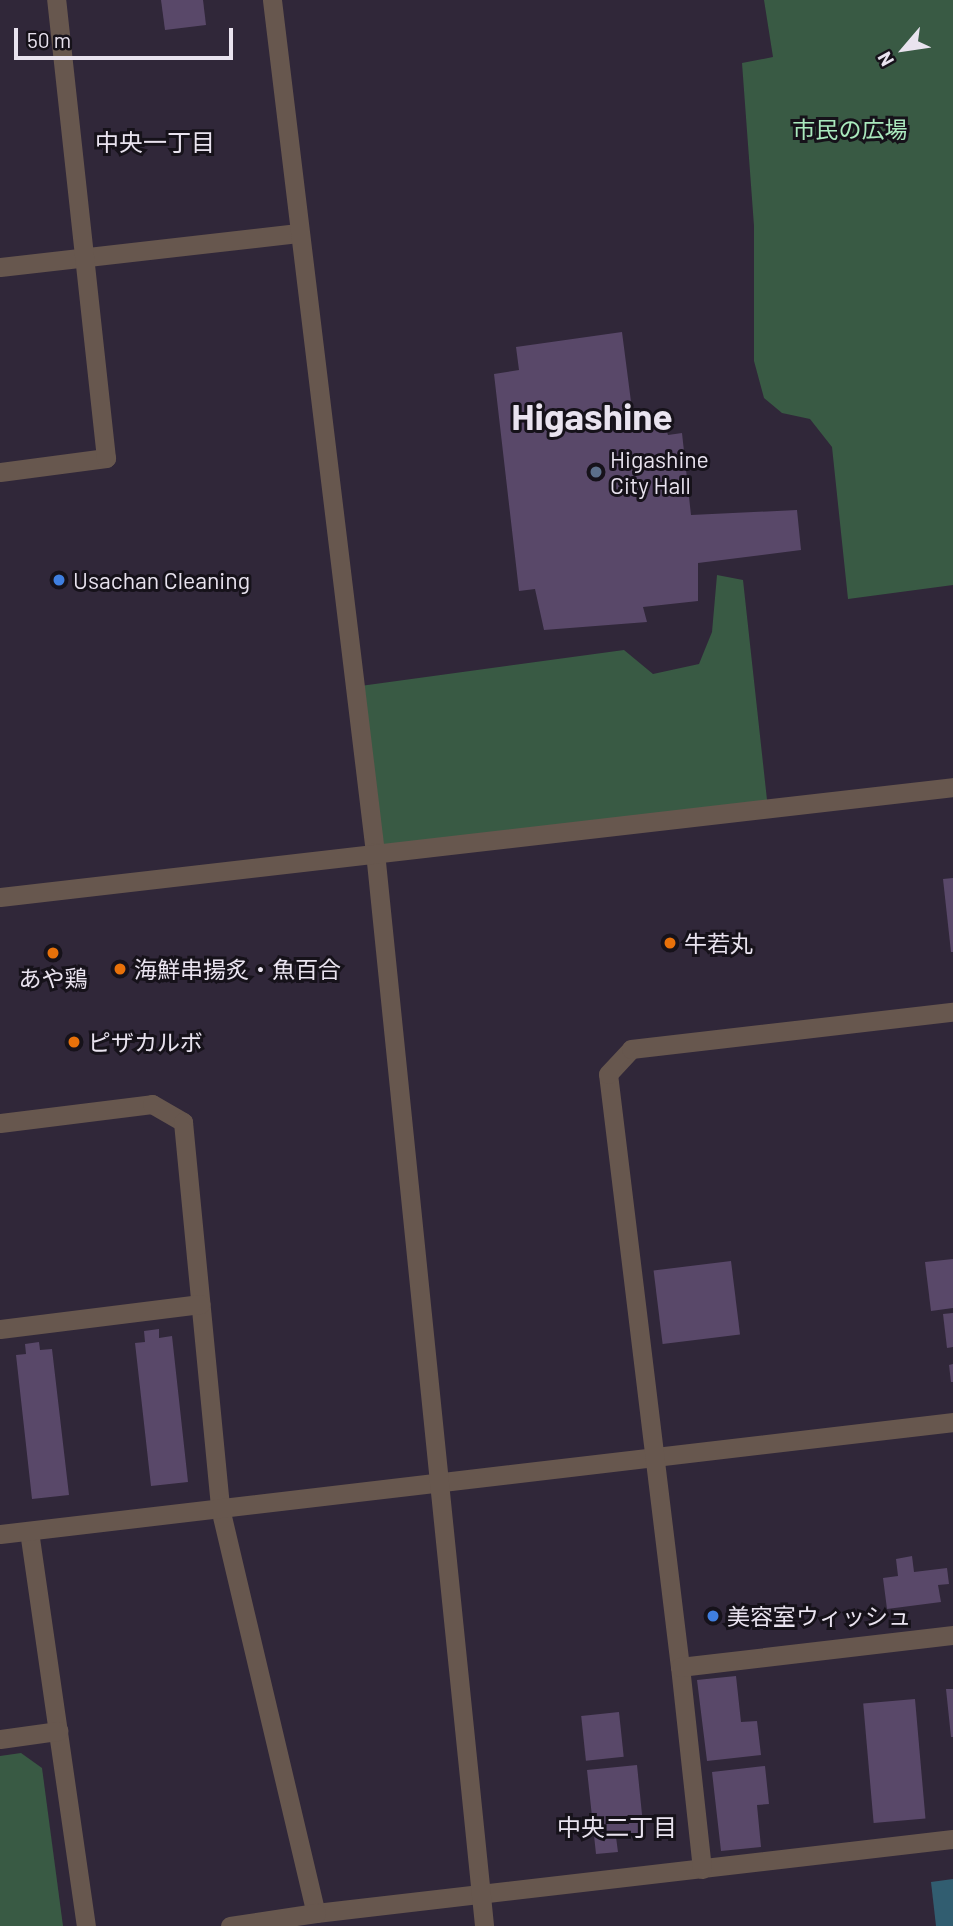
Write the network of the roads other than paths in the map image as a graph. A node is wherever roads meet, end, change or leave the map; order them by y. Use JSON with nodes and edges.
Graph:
{"nodes":[{"id":1,"x":56,"y":0,"type":"edge"},
{"id":2,"x":272,"y":0,"type":"edge"},
{"id":3,"x":298,"y":233,"type":"junction"},
{"id":4,"x":84,"y":258,"type":"junction"},
{"id":5,"x":0,"y":267,"type":"edge"},
{"id":6,"x":0,"y":472,"type":"edge"},
{"id":7,"x":953,"y":787,"type":"edge"},
{"id":8,"x":375,"y":852,"type":"junction"},
{"id":9,"x":0,"y":897,"type":"edge"},
{"id":10,"x":953,"y":1012,"type":"edge"},
{"id":11,"x":0,"y":1123,"type":"edge"},
{"id":12,"x":200,"y":1304,"type":"junction"},
{"id":13,"x":0,"y":1329,"type":"edge"},
{"id":14,"x":953,"y":1422,"type":"edge"},
{"id":15,"x":652,"y":1458,"type":"junction"},
{"id":16,"x":440,"y":1482,"type":"junction"},
{"id":17,"x":220,"y":1508,"type":"junction"},
{"id":18,"x":29,"y":1531,"type":"junction"},
{"id":19,"x":0,"y":1534,"type":"edge"},
{"id":20,"x":953,"y":1635,"type":"edge"},
{"id":21,"x":680,"y":1667,"type":"junction"},
{"id":22,"x":58,"y":1731,"type":"junction"},
{"id":23,"x":0,"y":1739,"type":"edge"},
{"id":24,"x":953,"y":1839,"type":"edge"},
{"id":25,"x":702,"y":1869,"type":"junction"},
{"id":26,"x":484,"y":1896,"type":"junction"},
{"id":27,"x":316,"y":1913,"type":"junction"},
{"id":28,"x":86,"y":1926,"type":"edge"},
{"id":29,"x":230,"y":1926,"type":"edge"},
{"id":30,"x":484,"y":1926,"type":"edge"}],
"edges":[{"from":1,"to":4,"type":"street"},
{"from":2,"to":3,"type":"street"},
{"from":3,"to":4,"type":"street"},
{"from":3,"to":8,"type":"street"},
{"from":4,"to":5,"type":"street"},
{"from":4,"to":6,"type":"street"},
{"from":7,"to":8,"type":"street"},
{"from":8,"to":9,"type":"street"},
{"from":8,"to":16,"type":"street"},
{"from":10,"to":15,"type":"street"},
{"from":11,"to":12,"type":"street"},
{"from":12,"to":13,"type":"street"},
{"from":12,"to":17,"type":"street"},
{"from":14,"to":15,"type":"street"},
{"from":15,"to":16,"type":"street"},
{"from":15,"to":21,"type":"street"},
{"from":16,"to":17,"type":"street"},
{"from":16,"to":26,"type":"street"},
{"from":17,"to":18,"type":"street"},
{"from":17,"to":27,"type":"street"},
{"from":18,"to":19,"type":"street"},
{"from":18,"to":22,"type":"street"},
{"from":20,"to":21,"type":"street"},
{"from":21,"to":25,"type":"street"},
{"from":22,"to":23,"type":"street"},
{"from":22,"to":28,"type":"street"},
{"from":24,"to":25,"type":"street"},
{"from":25,"to":26,"type":"street"},
{"from":26,"to":27,"type":"street"},
{"from":26,"to":30,"type":"street"},
{"from":27,"to":29,"type":"street"}]}
